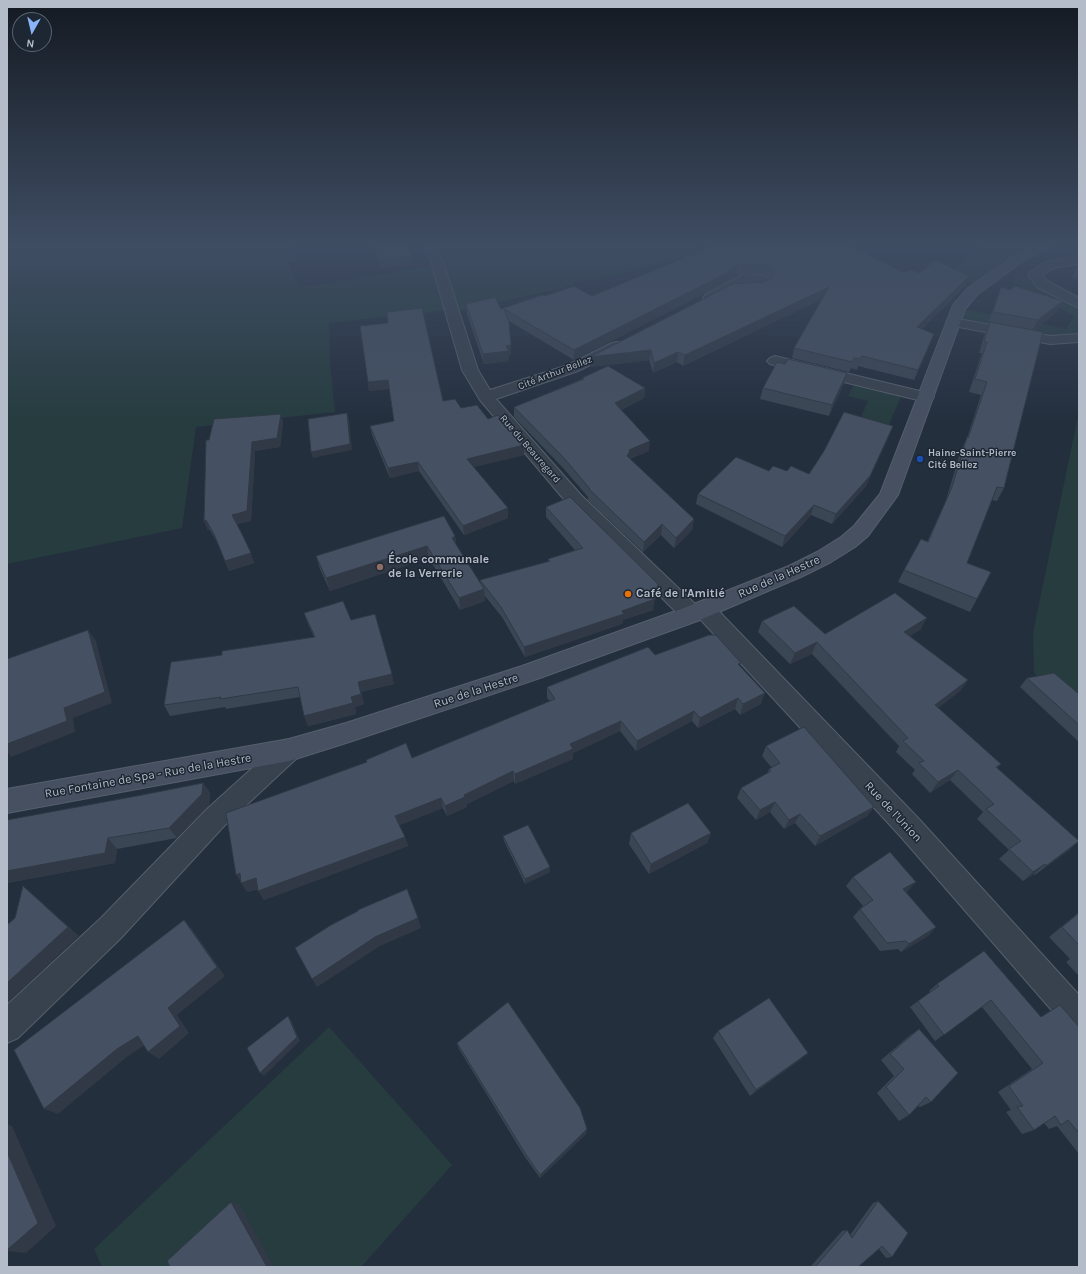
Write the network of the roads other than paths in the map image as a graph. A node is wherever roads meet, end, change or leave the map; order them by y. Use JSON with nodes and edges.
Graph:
{"nodes":[{"id":1,"x":450,"y":304,"type":"edge"},
{"id":2,"x":697,"y":304,"type":"edge"},
{"id":3,"x":961,"y":304,"type":"edge"},
{"id":4,"x":694,"y":306,"type":"edge"},
{"id":5,"x":954,"y":322,"type":"junction"},
{"id":6,"x":1079,"y":338,"type":"edge"},
{"id":7,"x":627,"y":341,"type":"edge"},
{"id":8,"x":775,"y":361,"type":"dead end"},
{"id":9,"x":926,"y":397,"type":"junction"},
{"id":10,"x":486,"y":398,"type":"junction"},
{"id":11,"x":697,"y":612,"type":"junction"},
{"id":12,"x":289,"y":750,"type":"junction"},
{"id":13,"x":7,"y":801,"type":"edge"},
{"id":14,"x":1079,"y":1018,"type":"edge"},
{"id":15,"x":7,"y":1027,"type":"edge"}],
"edges":[{"from":1,"to":10,"type":"street","name":"Rue du Beauregard"},
{"from":2,"to":4,"type":"street"},
{"from":3,"to":5,"type":"street","name":"Rue de la Hestre"},
{"from":5,"to":6,"type":"street"},
{"from":5,"to":9,"type":"street","name":"Rue de la Hestre"},
{"from":7,"to":10,"type":"street","name":"Cité Arthur Bellez"},
{"from":8,"to":9,"type":"street"},
{"from":9,"to":11,"type":"street","name":"Rue de la Hestre"},
{"from":10,"to":11,"type":"street","name":"Rue du Beauregard"},
{"from":11,"to":12,"type":"street","name":"Rue de la Hestre"},
{"from":11,"to":14,"type":"street","name":"Rue de l'Union"},
{"from":12,"to":13,"type":"street","name":"Rue Fontaine de Spa - Rue de la Hestre"},
{"from":12,"to":15,"type":"street"}]}
